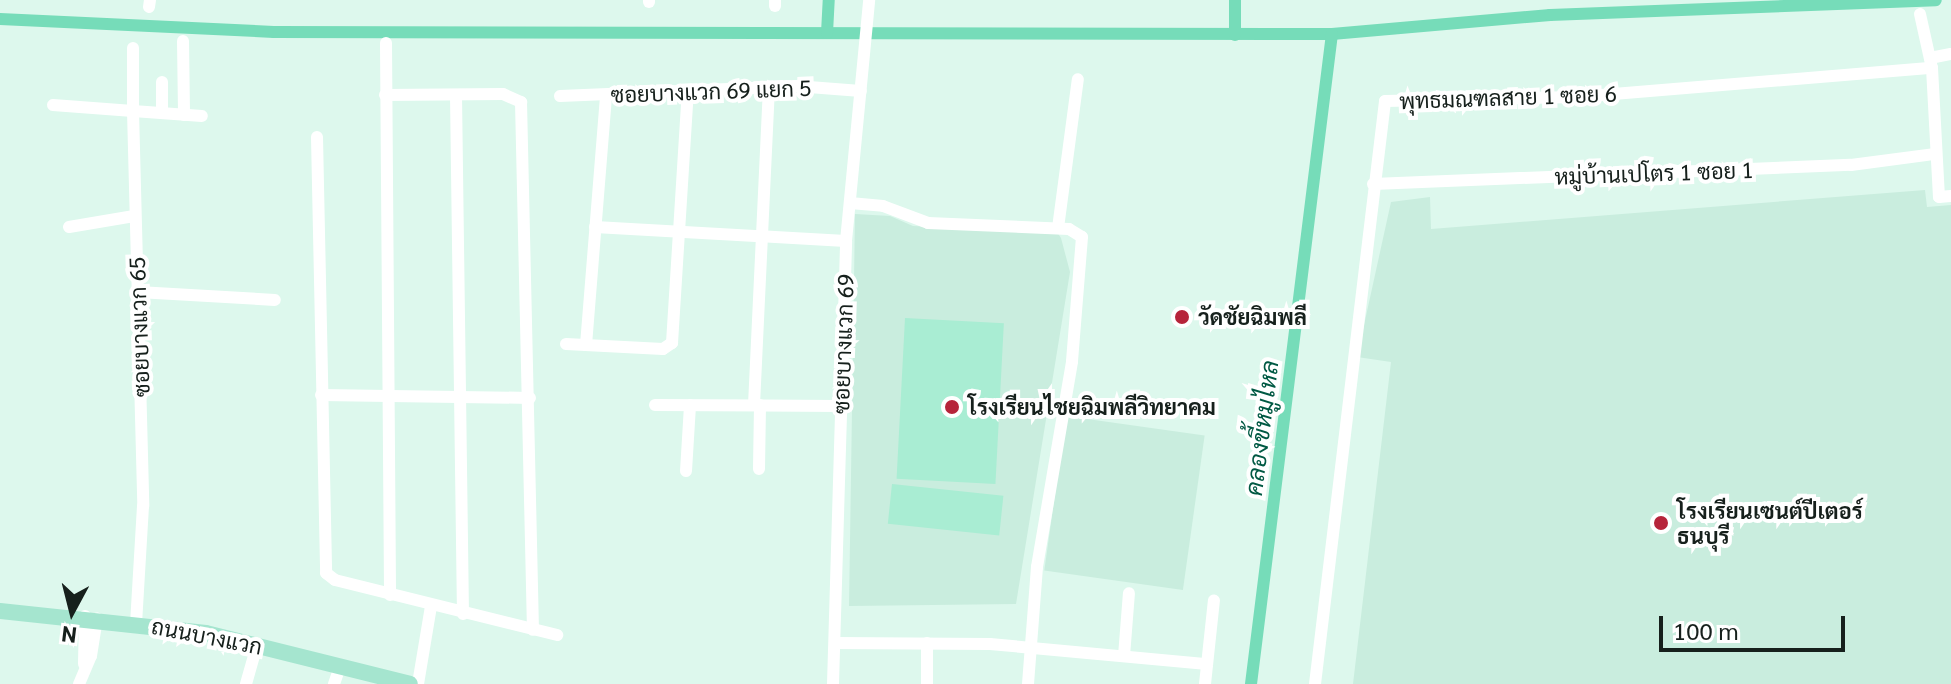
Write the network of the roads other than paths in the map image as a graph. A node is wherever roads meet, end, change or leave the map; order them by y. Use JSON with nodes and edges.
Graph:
{"nodes":[{"id":1,"x":868,"y":3,"type":"edge"},
{"id":2,"x":1920,"y":14,"type":"dead end"},
{"id":3,"x":183,"y":41,"type":"dead end"},
{"id":4,"x":386,"y":43,"type":"dead end"},
{"id":5,"x":133,"y":48,"type":"dead end"},
{"id":6,"x":1951,"y":54,"type":"edge"},
{"id":7,"x":1931,"y":63,"type":"junction"},
{"id":8,"x":1078,"y":79,"type":"dead end"},
{"id":9,"x":162,"y":82,"type":"dead end"},
{"id":10,"x":769,"y":86,"type":"junction"},
{"id":11,"x":688,"y":91,"type":"junction"},
{"id":12,"x":861,"y":91,"type":"junction"},
{"id":13,"x":385,"y":95,"type":"junction"},
{"id":14,"x":456,"y":95,"type":"junction"},
{"id":15,"x":606,"y":95,"type":"junction"},
{"id":16,"x":560,"y":96,"type":"dead end"},
{"id":17,"x":53,"y":105,"type":"dead end"},
{"id":18,"x":133,"y":111,"type":"junction"},
{"id":19,"x":162,"y":113,"type":"junction"},
{"id":20,"x":184,"y":115,"type":"junction"},
{"id":21,"x":202,"y":116,"type":"dead end"},
{"id":22,"x":317,"y":137,"type":"dead end"},
{"id":23,"x":1935,"y":154,"type":"junction"},
{"id":24,"x":1373,"y":184,"type":"junction"},
{"id":25,"x":1951,"y":196,"type":"edge"},
{"id":26,"x":850,"y":203,"type":"junction"},
{"id":27,"x":134,"y":216,"type":"junction"},
{"id":28,"x":69,"y":227,"type":"dead end"},
{"id":29,"x":595,"y":227,"type":"junction"},
{"id":30,"x":1058,"y":228,"type":"junction"},
{"id":31,"x":679,"y":232,"type":"junction"},
{"id":32,"x":760,"y":235,"type":"junction"},
{"id":33,"x":846,"y":241,"type":"junction"},
{"id":34,"x":138,"y":292,"type":"junction"},
{"id":35,"x":275,"y":300,"type":"dead end"},
{"id":36,"x":566,"y":344,"type":"dead end"},
{"id":37,"x":586,"y":345,"type":"junction"},
{"id":38,"x":321,"y":395,"type":"junction"},
{"id":39,"x":391,"y":396,"type":"junction"},
{"id":40,"x":463,"y":397,"type":"junction"},
{"id":41,"x":530,"y":398,"type":"junction"},
{"id":42,"x":655,"y":405,"type":"dead end"},
{"id":43,"x":690,"y":405,"type":"junction"},
{"id":44,"x":757,"y":405,"type":"junction"},
{"id":45,"x":841,"y":406,"type":"junction"},
{"id":46,"x":759,"y":469,"type":"dead end"},
{"id":47,"x":686,"y":471,"type":"dead end"},
{"id":48,"x":1129,"y":593,"type":"dead end"},
{"id":49,"x":390,"y":595,"type":"junction"},
{"id":50,"x":1214,"y":600,"type":"dead end"},
{"id":51,"x":431,"y":606,"type":"junction"},
{"id":52,"x":4,"y":612,"type":"edge"},
{"id":53,"x":463,"y":614,"type":"junction"},
{"id":54,"x":91,"y":617,"type":"junction"},
{"id":55,"x":136,"y":623,"type":"junction"},
{"id":56,"x":533,"y":630,"type":"junction"},
{"id":57,"x":557,"y":635,"type":"dead end"},
{"id":58,"x":835,"y":643,"type":"junction"},
{"id":59,"x":927,"y":643,"type":"junction"},
{"id":60,"x":257,"y":645,"type":"junction"},
{"id":61,"x":1032,"y":647,"type":"junction"},
{"id":62,"x":1124,"y":656,"type":"junction"},
{"id":63,"x":1207,"y":664,"type":"junction"},
{"id":64,"x":340,"y":667,"type":"junction"},
{"id":65,"x":79,"y":684,"type":"edge"},
{"id":66,"x":246,"y":684,"type":"edge"},
{"id":67,"x":334,"y":684,"type":"edge"},
{"id":68,"x":410,"y":684,"type":"edge"},
{"id":69,"x":418,"y":684,"type":"edge"},
{"id":70,"x":833,"y":684,"type":"edge"},
{"id":71,"x":927,"y":684,"type":"edge"},
{"id":72,"x":1028,"y":684,"type":"edge"},
{"id":73,"x":1205,"y":684,"type":"edge"},
{"id":74,"x":1315,"y":684,"type":"edge"}],
"edges":[{"from":1,"to":12,"type":"street","name":"ซอยบางแวก 69"},
{"from":2,"to":7,"type":"street"},
{"from":3,"to":20,"type":"street"},
{"from":4,"to":13,"type":"street"},
{"from":5,"to":18,"type":"street","name":"ซอยบางแวก 65"},
{"from":6,"to":7,"type":"street"},
{"from":7,"to":23,"type":"street"},
{"from":7,"to":24,"type":"street","name":"พุทธมณฑลสาย 1 ซอย 6"},
{"from":8,"to":30,"type":"street"},
{"from":9,"to":19,"type":"street"},
{"from":10,"to":11,"type":"street","name":"ซอยบางแวก 69 แยก 5"},
{"from":10,"to":12,"type":"street","name":"ซอยบางแวก 69 แยก 5"},
{"from":10,"to":32,"type":"street"},
{"from":11,"to":15,"type":"street","name":"ซอยบางแวก 69 แยก 5"},
{"from":11,"to":31,"type":"street"},
{"from":12,"to":26,"type":"street","name":"ซอยบางแวก 69"},
{"from":13,"to":14,"type":"street"},
{"from":13,"to":39,"type":"street"},
{"from":14,"to":40,"type":"street"},
{"from":14,"to":41,"type":"street"},
{"from":15,"to":16,"type":"street","name":"ซอยบางแวก 69 แยก 5"},
{"from":15,"to":29,"type":"street"},
{"from":17,"to":18,"type":"street"},
{"from":18,"to":19,"type":"street"},
{"from":18,"to":27,"type":"street","name":"ซอยบางแวก 65"},
{"from":19,"to":20,"type":"street"},
{"from":20,"to":21,"type":"street"},
{"from":22,"to":38,"type":"street"},
{"from":23,"to":24,"type":"street","name":"หมู่บ้านเปโตร 1 ซอย 1"},
{"from":23,"to":25,"type":"street"},
{"from":24,"to":74,"type":"street","name":"พุทธมณฑลสาย 1 ซอย 6"},
{"from":26,"to":30,"type":"street"},
{"from":26,"to":33,"type":"street","name":"ซอยบางแวก 69"},
{"from":27,"to":28,"type":"street"},
{"from":27,"to":34,"type":"street","name":"ซอยบางแวก 65"},
{"from":29,"to":31,"type":"street"},
{"from":29,"to":37,"type":"street"},
{"from":30,"to":61,"type":"street"},
{"from":31,"to":32,"type":"street"},
{"from":31,"to":37,"type":"street"},
{"from":32,"to":33,"type":"street"},
{"from":32,"to":44,"type":"street"},
{"from":33,"to":45,"type":"street","name":"ซอยบางแวก 69"},
{"from":34,"to":35,"type":"street"},
{"from":34,"to":55,"type":"street","name":"ซอยบางแวก 65"},
{"from":36,"to":37,"type":"street"},
{"from":38,"to":39,"type":"street"},
{"from":38,"to":49,"type":"street"},
{"from":39,"to":40,"type":"street"},
{"from":39,"to":49,"type":"street"},
{"from":40,"to":41,"type":"street"},
{"from":40,"to":53,"type":"street"},
{"from":41,"to":56,"type":"street"},
{"from":42,"to":43,"type":"street"},
{"from":43,"to":44,"type":"street"},
{"from":43,"to":47,"type":"street"},
{"from":44,"to":45,"type":"street"},
{"from":44,"to":46,"type":"street"},
{"from":45,"to":58,"type":"street","name":"ซอยบางแวก 69"},
{"from":48,"to":62,"type":"street"},
{"from":49,"to":51,"type":"street"},
{"from":50,"to":63,"type":"street"},
{"from":51,"to":53,"type":"street"},
{"from":51,"to":69,"type":"street"},
{"from":52,"to":54,"type":"main road","name":"ถนนบางแวก"},
{"from":53,"to":56,"type":"street"},
{"from":54,"to":55,"type":"main road","name":"ถนนบางแวก"},
{"from":54,"to":65,"type":"street"},
{"from":55,"to":60,"type":"main road","name":"ถนนบางแวก"},
{"from":56,"to":57,"type":"street"},
{"from":58,"to":59,"type":"street"},
{"from":58,"to":70,"type":"street","name":"ซอยบางแวก 69"},
{"from":59,"to":61,"type":"street"},
{"from":59,"to":71,"type":"street"},
{"from":60,"to":64,"type":"main road","name":"ถนนบางแวก"},
{"from":60,"to":66,"type":"street"},
{"from":61,"to":62,"type":"street"},
{"from":61,"to":72,"type":"street"},
{"from":62,"to":63,"type":"street"},
{"from":63,"to":73,"type":"street"},
{"from":64,"to":67,"type":"street"},
{"from":64,"to":68,"type":"main road","name":"ถนนบางแวก"}]}
